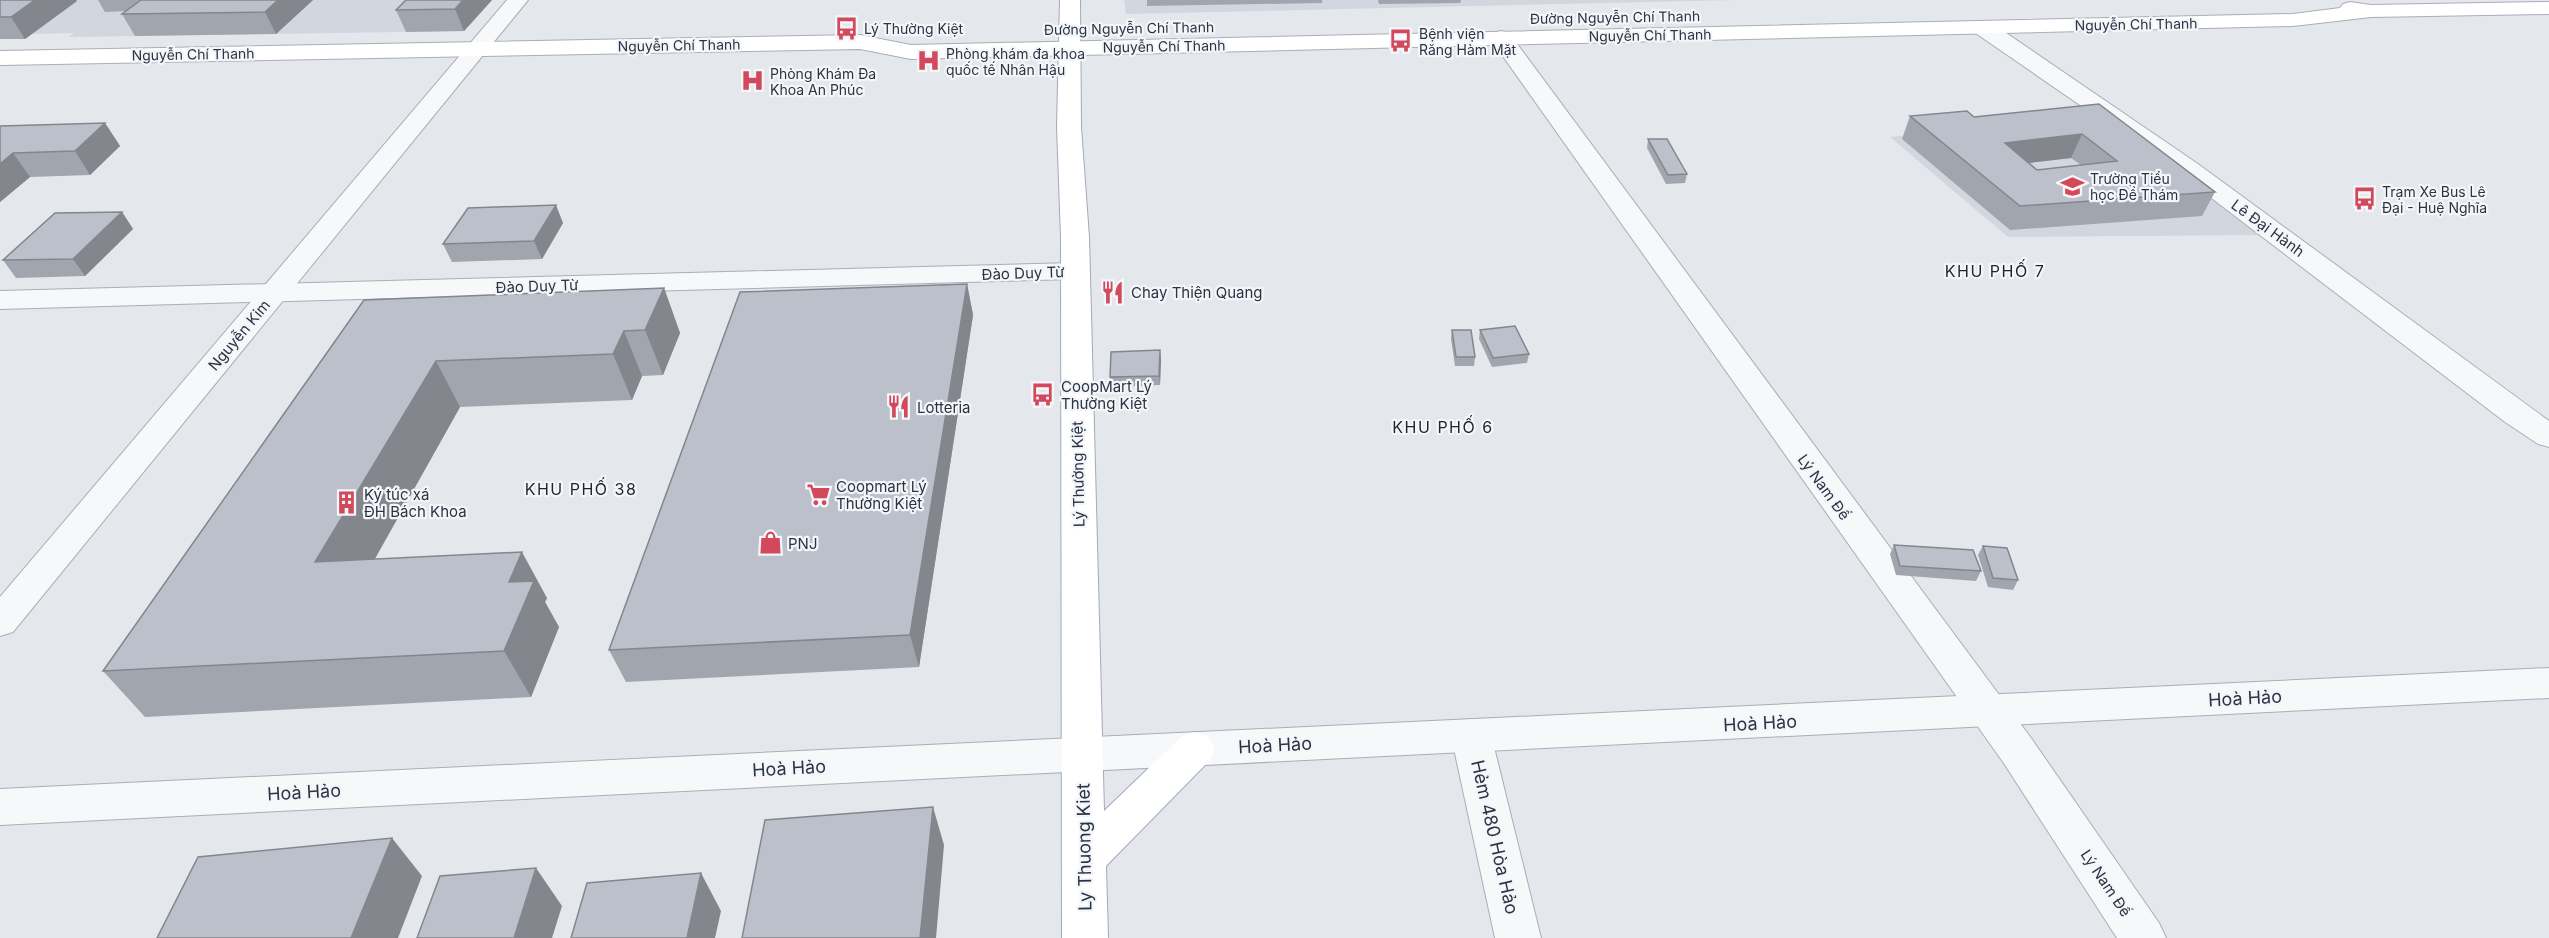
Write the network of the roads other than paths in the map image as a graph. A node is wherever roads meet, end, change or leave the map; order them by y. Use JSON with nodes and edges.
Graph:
{"nodes":[{"id":1,"x":519,"y":0,"type":"edge"},
{"id":2,"x":1070,"y":0,"type":"edge"},
{"id":3,"x":2544,"y":0,"type":"edge"},
{"id":4,"x":2549,"y":3,"type":"edge"},
{"id":5,"x":2025,"y":8,"type":"junction"},
{"id":6,"x":2549,"y":8,"type":"edge"},
{"id":7,"x":1956,"y":9,"type":"junction"},
{"id":8,"x":2371,"y":11,"type":"junction"},
{"id":9,"x":2294,"y":20,"type":"joint"},
{"id":10,"x":1622,"y":26,"type":"junction"},
{"id":11,"x":2044,"y":26,"type":"junction"},
{"id":12,"x":1982,"y":27,"type":"junction"},
{"id":13,"x":1493,"y":29,"type":"junction"},
{"id":14,"x":1070,"y":39,"type":"junction"},
{"id":15,"x":478,"y":48,"type":"junction"},
{"id":16,"x":0,"y":58,"type":"edge"},
{"id":17,"x":1074,"y":272,"type":"junction"},
{"id":18,"x":274,"y":293,"type":"junction"},
{"id":19,"x":0,"y":300,"type":"edge"},
{"id":20,"x":2549,"y":436,"type":"edge"},
{"id":21,"x":0,"y":622,"type":"edge"},
{"id":22,"x":2549,"y":683,"type":"edge"},
{"id":23,"x":1986,"y":711,"type":"junction"},
{"id":24,"x":1471,"y":735,"type":"junction"},
{"id":25,"x":1195,"y":749,"type":"junction"},
{"id":26,"x":1083,"y":756,"type":"junction"},
{"id":27,"x":0,"y":807,"type":"edge"},
{"id":28,"x":1083,"y":860,"type":"junction"},
{"id":29,"x":1085,"y":938,"type":"edge"},
{"id":30,"x":1518,"y":938,"type":"edge"},
{"id":31,"x":2143,"y":938,"type":"edge"}],
"edges":[{"from":1,"to":15,"type":"street","name":"Nguyễn Kim"},
{"from":2,"to":14,"type":"main road","name":"Lý Thường Kiệt"},
{"from":3,"to":4,"type":"main road"},
{"from":5,"to":7,"type":"main road","name":"Đường Nguyễn Chí Thanh"},
{"from":5,"to":8,"type":"main road","name":"Đường Nguyễn Chí Thanh"},
{"from":5,"to":11,"type":"main road"},
{"from":6,"to":8,"type":"main road","name":"Đường Nguyễn Chí Thanh"},
{"from":7,"to":10,"type":"main road","name":"Đường Nguyễn Chí Thanh"},
{"from":7,"to":12,"type":"main road"},
{"from":8,"to":9,"type":"main road","name":"Đường Nguyễn Chí Thanh"},
{"from":9,"to":11,"type":"main road","name":"Nguyễn Chí Thanh"},
{"from":10,"to":12,"type":"main road","name":"Nguyễn Chí Thanh"},
{"from":10,"to":13,"type":"main road","name":"Nguyễn Chí Thanh"},
{"from":11,"to":12,"type":"main road","name":"Nguyễn Chí Thanh"},
{"from":12,"to":20,"type":"street","name":"Lê Đại Hành"},
{"from":13,"to":14,"type":"main road","name":"Nguyễn Chí Thanh"},
{"from":13,"to":23,"type":"street","name":"Lý Nam Đế"},
{"from":14,"to":15,"type":"main road","name":"Nguyễn Chí Thanh"},
{"from":14,"to":17,"type":"main road","name":"Lý Thường Kiệt"},
{"from":15,"to":16,"type":"main road","name":"Nguyễn Chí Thanh"},
{"from":15,"to":18,"type":"street","name":"Nguyễn Kim"},
{"from":17,"to":18,"type":"street","name":"Đào Duy Từ"},
{"from":17,"to":26,"type":"main road","name":"Lý Thường Kiệt"},
{"from":18,"to":19,"type":"street","name":"Đào Duy Từ"},
{"from":18,"to":21,"type":"street","name":"Nguyễn Kim"},
{"from":22,"to":23,"type":"street","name":"Hoà Hảo"},
{"from":23,"to":24,"type":"street","name":"Hoà Hảo"},
{"from":23,"to":31,"type":"street","name":"Lý Nam Đế"},
{"from":24,"to":25,"type":"street","name":"Hoà Hảo"},
{"from":24,"to":30,"type":"street","name":"Hẻm 480 Hòa Hảo"},
{"from":25,"to":26,"type":"street","name":"Hoà Hảo"},
{"from":25,"to":28,"type":"main road"},
{"from":26,"to":27,"type":"street","name":"Hoà Hảo"},
{"from":26,"to":28,"type":"main road","name":"Ly Thuong Kiet"},
{"from":28,"to":29,"type":"main road","name":"Ly Thuong Kiet"}]}
